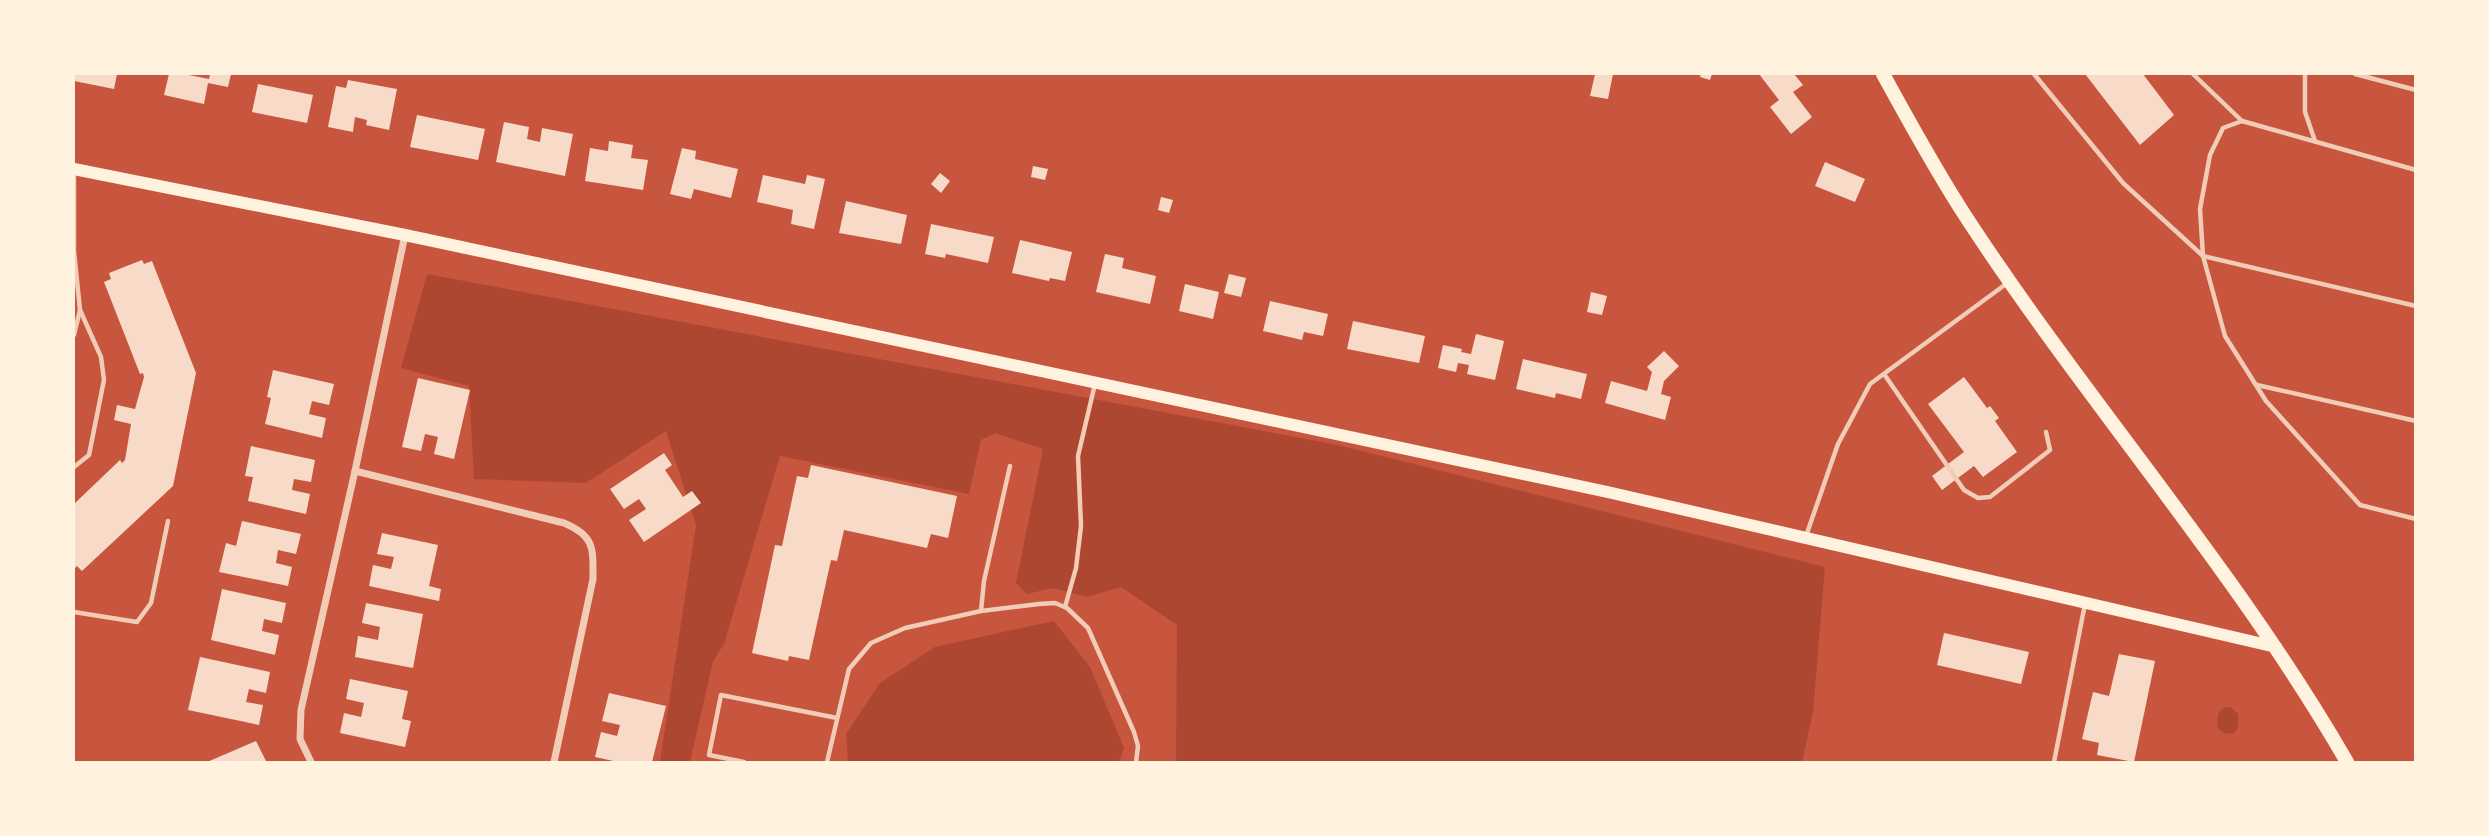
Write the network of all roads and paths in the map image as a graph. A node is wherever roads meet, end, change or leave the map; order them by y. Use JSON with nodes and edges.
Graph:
{"nodes":[{"id":1,"x":1883,"y":74,"type":"edge"},
{"id":2,"x":2034,"y":74,"type":"edge"},
{"id":3,"x":2193,"y":74,"type":"edge"},
{"id":4,"x":2305,"y":74,"type":"edge"},
{"id":5,"x":2354,"y":74,"type":"edge"},
{"id":6,"x":2416,"y":90,"type":"edge"},
{"id":7,"x":2242,"y":121,"type":"junction"},
{"id":8,"x":2315,"y":142,"type":"junction"},
{"id":9,"x":74,"y":169,"type":"edge"},
{"id":10,"x":2416,"y":170,"type":"edge"},
{"id":11,"x":405,"y":235,"type":"junction"},
{"id":12,"x":2203,"y":256,"type":"junction"},
{"id":13,"x":2010,"y":281,"type":"junction"},
{"id":14,"x":2416,"y":306,"type":"edge"},
{"id":15,"x":80,"y":310,"type":"junction"},
{"id":16,"x":74,"y":335,"type":"edge"},
{"id":17,"x":1884,"y":374,"type":"junction"},
{"id":18,"x":1096,"y":381,"type":"junction"},
{"id":19,"x":2256,"y":385,"type":"junction"},
{"id":20,"x":2416,"y":421,"type":"edge"},
{"id":21,"x":2046,"y":432,"type":"dead end"},
{"id":22,"x":74,"y":467,"type":"edge"},
{"id":23,"x":1010,"y":467,"type":"dead end"},
{"id":24,"x":355,"y":471,"type":"junction"},
{"id":25,"x":2416,"y":519,"type":"edge"},
{"id":26,"x":168,"y":521,"type":"dead end"},
{"id":27,"x":1805,"y":538,"type":"junction"},
{"id":28,"x":2085,"y":604,"type":"junction"},
{"id":29,"x":1065,"y":607,"type":"junction"},
{"id":30,"x":981,"y":611,"type":"junction"},
{"id":31,"x":74,"y":612,"type":"edge"},
{"id":32,"x":2276,"y":647,"type":"junction"},
{"id":33,"x":837,"y":718,"type":"junction"},
{"id":34,"x":311,"y":762,"type":"edge"},
{"id":35,"x":554,"y":762,"type":"edge"},
{"id":36,"x":744,"y":762,"type":"edge"},
{"id":37,"x":827,"y":762,"type":"edge"},
{"id":38,"x":1136,"y":762,"type":"edge"},
{"id":39,"x":2054,"y":762,"type":"edge"},
{"id":40,"x":2347,"y":762,"type":"edge"}],
"edges":[{"from":1,"to":13,"type":"main road"},
{"from":2,"to":12,"type":"lane"},
{"from":3,"to":7,"type":"lane"},
{"from":4,"to":8,"type":"lane"},
{"from":5,"to":6,"type":"lane"},
{"from":7,"to":8,"type":"lane"},
{"from":7,"to":12,"type":"lane"},
{"from":8,"to":10,"type":"lane"},
{"from":9,"to":11,"type":"main road"},
{"from":9,"to":15,"type":"lane"},
{"from":11,"to":18,"type":"main road"},
{"from":11,"to":24,"type":"street"},
{"from":12,"to":14,"type":"lane"},
{"from":12,"to":19,"type":"lane"},
{"from":13,"to":17,"type":"lane"},
{"from":13,"to":32,"type":"main road"},
{"from":15,"to":16,"type":"lane"},
{"from":15,"to":22,"type":"lane"},
{"from":17,"to":21,"type":"lane"},
{"from":17,"to":27,"type":"lane"},
{"from":18,"to":27,"type":"main road"},
{"from":18,"to":29,"type":"lane"},
{"from":19,"to":20,"type":"lane"},
{"from":19,"to":25,"type":"lane"},
{"from":23,"to":30,"type":"lane"},
{"from":24,"to":34,"type":"street"},
{"from":24,"to":35,"type":"street"},
{"from":26,"to":31,"type":"lane"},
{"from":27,"to":28,"type":"main road"},
{"from":28,"to":32,"type":"main road"},
{"from":28,"to":39,"type":"lane"},
{"from":29,"to":30,"type":"lane"},
{"from":29,"to":38,"type":"lane"},
{"from":30,"to":33,"type":"lane"},
{"from":32,"to":40,"type":"main road"},
{"from":33,"to":36,"type":"lane"},
{"from":33,"to":37,"type":"lane"}]}
